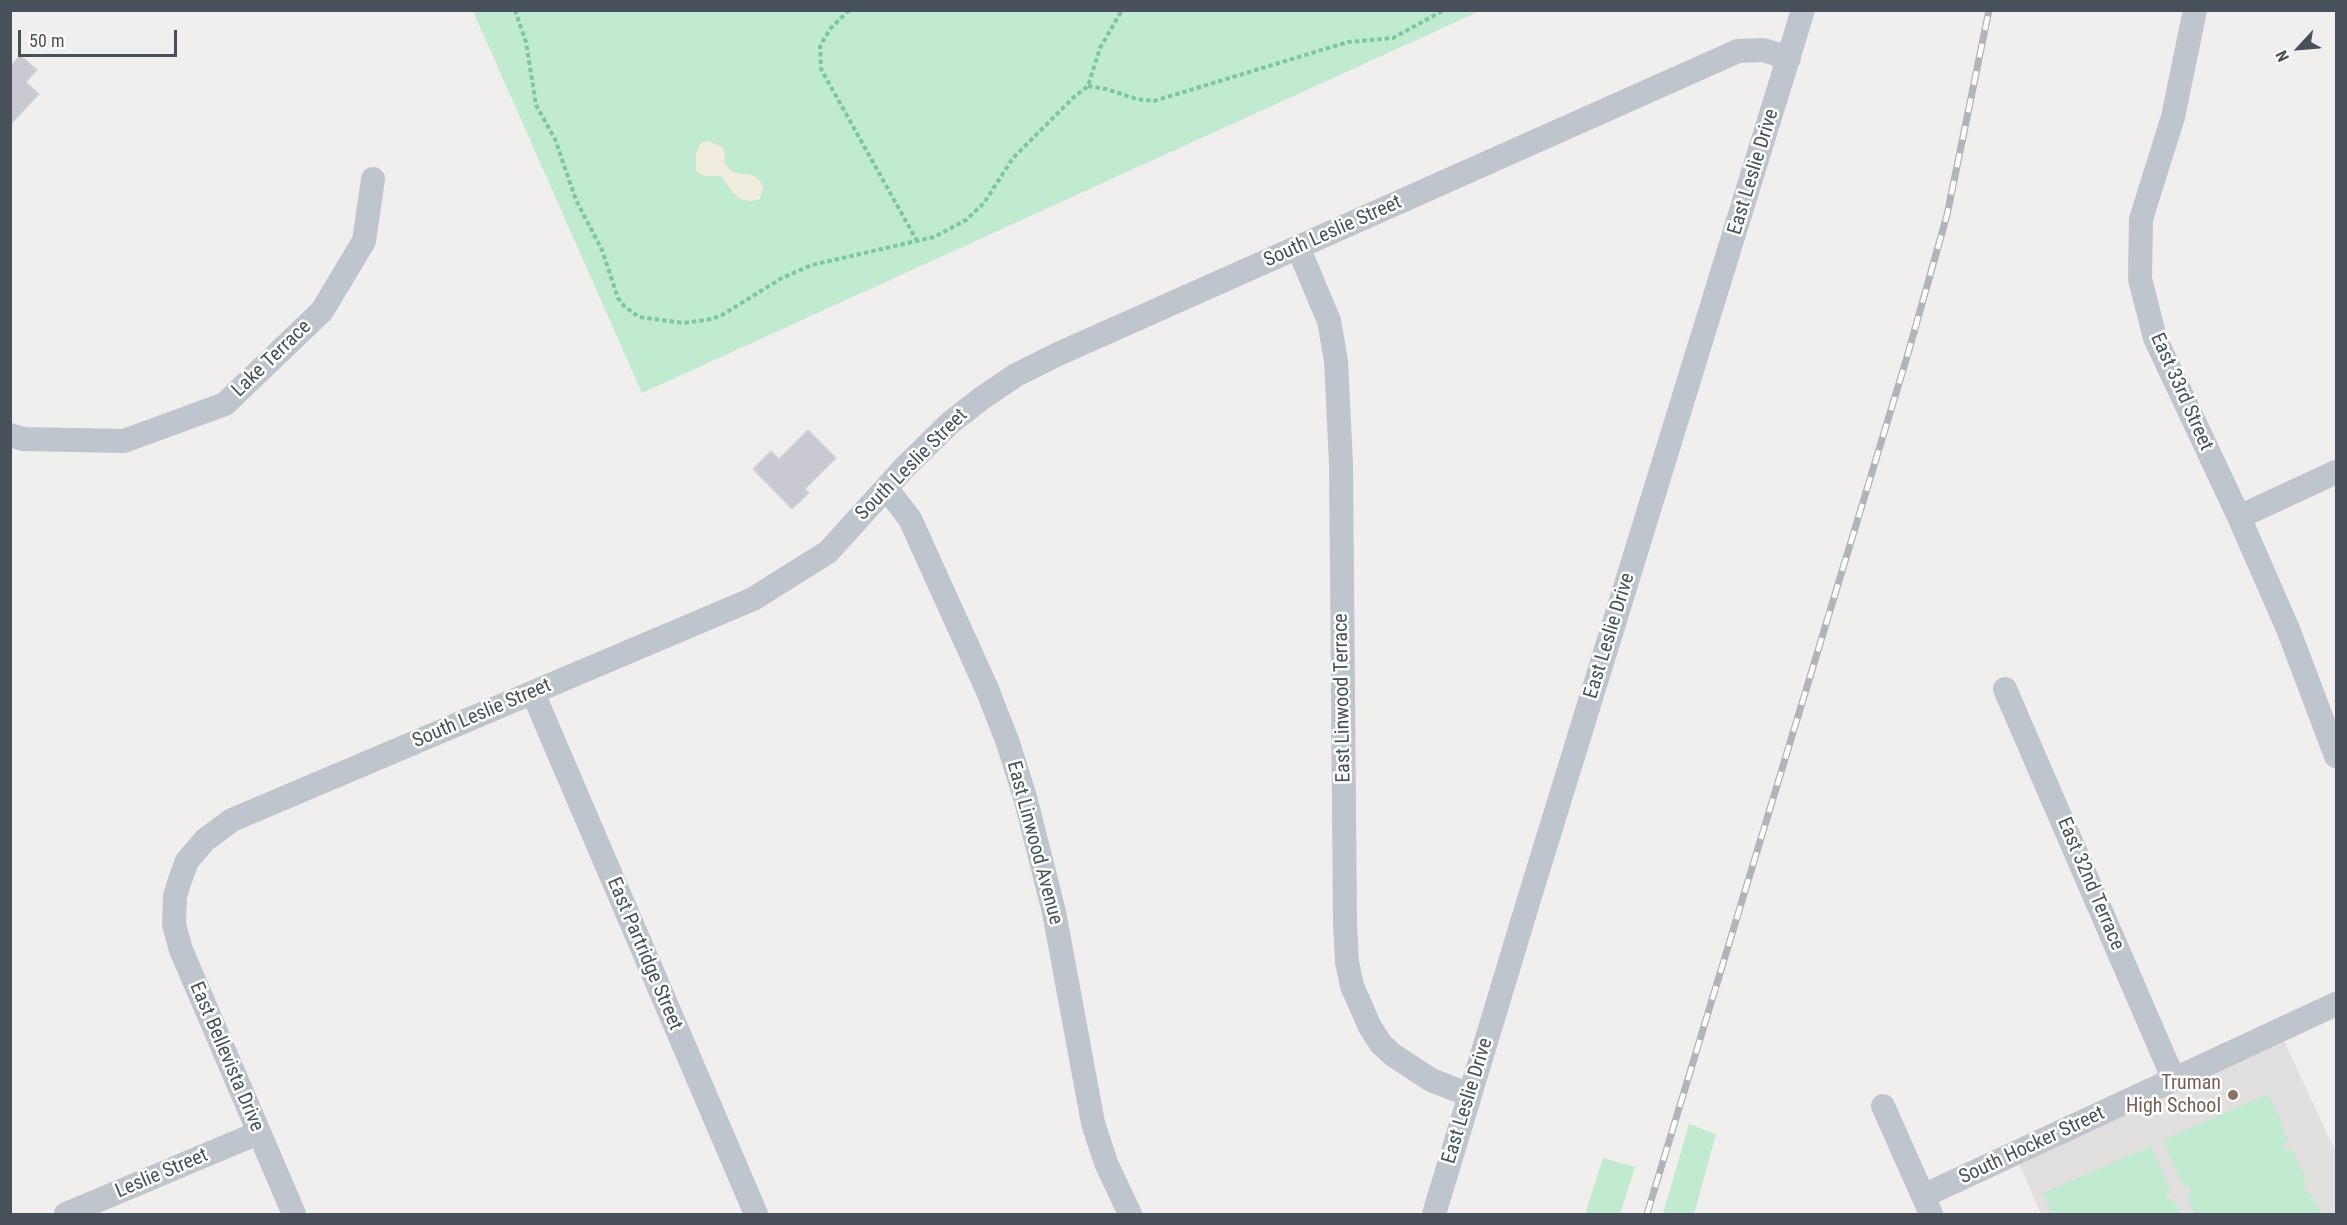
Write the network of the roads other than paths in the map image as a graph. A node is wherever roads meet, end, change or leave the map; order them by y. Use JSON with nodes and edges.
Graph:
{"nodes":[{"id":1,"x":1803,"y":10,"type":"edge"},
{"id":2,"x":2195,"y":10,"type":"edge"},
{"id":3,"x":1789,"y":58,"type":"junction"},
{"id":4,"x":373,"y":179,"type":"dead end"},
{"id":5,"x":1298,"y":247,"type":"junction"},
{"id":6,"x":10,"y":435,"type":"edge"},
{"id":7,"x":2337,"y":472,"type":"edge"},
{"id":8,"x":887,"y":489,"type":"junction"},
{"id":9,"x":2239,"y":517,"type":"junction"},
{"id":10,"x":2005,"y":688,"type":"dead end"},
{"id":11,"x":532,"y":693,"type":"junction"},
{"id":12,"x":2337,"y":756,"type":"edge"},
{"id":13,"x":175,"y":896,"type":"joint"},
{"id":14,"x":2337,"y":1004,"type":"edge"},
{"id":15,"x":2174,"y":1080,"type":"junction"},
{"id":16,"x":1470,"y":1095,"type":"junction"},
{"id":17,"x":1883,"y":1106,"type":"dead end"},
{"id":18,"x":258,"y":1133,"type":"junction"},
{"id":19,"x":1927,"y":1205,"type":"edge"},
{"id":20,"x":66,"y":1215,"type":"edge"},
{"id":21,"x":294,"y":1215,"type":"edge"},
{"id":22,"x":756,"y":1215,"type":"edge"},
{"id":23,"x":1130,"y":1215,"type":"edge"},
{"id":24,"x":1434,"y":1215,"type":"edge"}],
"edges":[{"from":1,"to":3,"type":"street","name":"East Leslie Drive"},
{"from":2,"to":9,"type":"street","name":"East 33rd Street"},
{"from":3,"to":5,"type":"street","name":"South Leslie Street"},
{"from":3,"to":16,"type":"street","name":"East Leslie Drive"},
{"from":4,"to":6,"type":"street","name":"Lake Terrace"},
{"from":5,"to":8,"type":"street","name":"South Leslie Street"},
{"from":5,"to":16,"type":"street","name":"East Linwood Terrace"},
{"from":7,"to":9,"type":"street"},
{"from":8,"to":11,"type":"street","name":"South Leslie Street"},
{"from":8,"to":23,"type":"street","name":"East Linwood Avenue"},
{"from":9,"to":12,"type":"street","name":"East 33rd Street"},
{"from":10,"to":15,"type":"street","name":"East 32nd Terrace"},
{"from":11,"to":13,"type":"street","name":"South Leslie Street"},
{"from":11,"to":22,"type":"street","name":"East Partridge Street"},
{"from":13,"to":18,"type":"street","name":"East Bellevista Drive"},
{"from":14,"to":15,"type":"street","name":"South Hocker Street"},
{"from":15,"to":19,"type":"street","name":"South Hocker Street"},
{"from":16,"to":24,"type":"street","name":"East Leslie Drive"},
{"from":17,"to":19,"type":"street"},
{"from":18,"to":20,"type":"street","name":"Leslie Street"},
{"from":18,"to":21,"type":"street","name":"East Bellevista Drive"}]}
